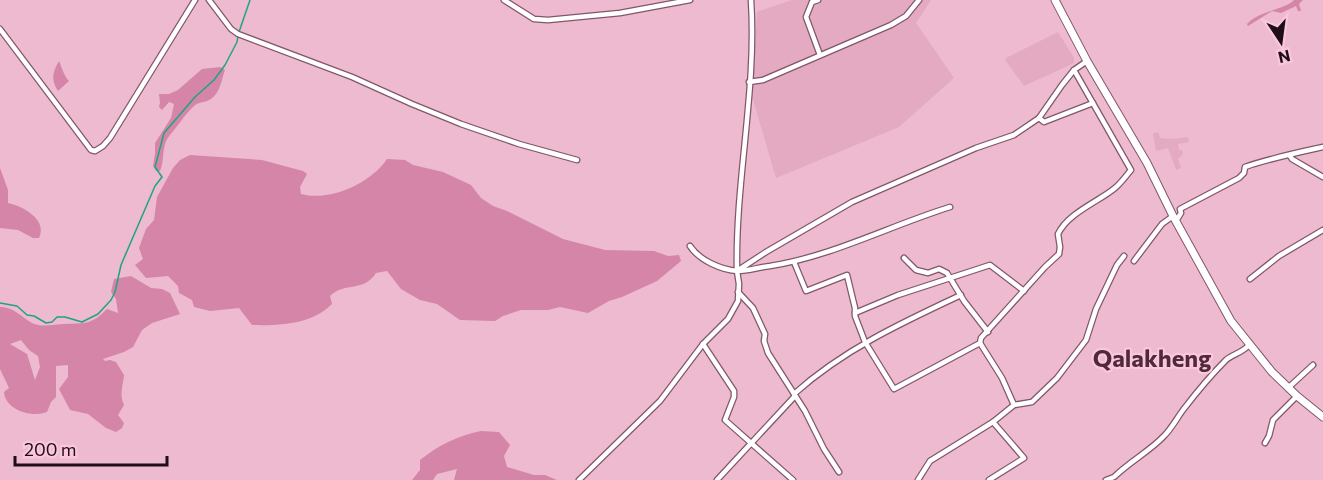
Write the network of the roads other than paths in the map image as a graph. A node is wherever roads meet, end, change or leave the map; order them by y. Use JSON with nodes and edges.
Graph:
{"nodes":[{"id":1,"x":195,"y":0,"type":"edge"},
{"id":2,"x":209,"y":0,"type":"edge"},
{"id":3,"x":504,"y":0,"type":"edge"},
{"id":4,"x":690,"y":0,"type":"edge"},
{"id":5,"x":751,"y":0,"type":"edge"},
{"id":6,"x":818,"y":0,"type":"edge"},
{"id":7,"x":919,"y":0,"type":"edge"},
{"id":8,"x":1055,"y":0,"type":"edge"},
{"id":9,"x":0,"y":28,"type":"edge"},
{"id":10,"x":820,"y":55,"type":"junction"},
{"id":11,"x":1087,"y":61,"type":"junction"},
{"id":12,"x":1074,"y":70,"type":"junction"},
{"id":13,"x":749,"y":82,"type":"junction"},
{"id":14,"x":1093,"y":103,"type":"junction"},
{"id":15,"x":1039,"y":118,"type":"junction"},
{"id":16,"x":1323,"y":147,"type":"edge"},
{"id":17,"x":1290,"y":156,"type":"junction"},
{"id":18,"x":577,"y":160,"type":"dead end"},
{"id":19,"x":1323,"y":177,"type":"edge"},
{"id":20,"x":950,"y":207,"type":"dead end"},
{"id":21,"x":1174,"y":218,"type":"junction"},
{"id":22,"x":1323,"y":230,"type":"edge"},
{"id":23,"x":690,"y":246,"type":"dead end"},
{"id":24,"x":1124,"y":256,"type":"dead end"},
{"id":25,"x":904,"y":258,"type":"dead end"},
{"id":26,"x":1134,"y":261,"type":"dead end"},
{"id":27,"x":794,"y":262,"type":"junction"},
{"id":28,"x":737,"y":271,"type":"junction"},
{"id":29,"x":951,"y":278,"type":"junction"},
{"id":30,"x":1250,"y":279,"type":"dead end"},
{"id":31,"x":1024,"y":291,"type":"junction"},
{"id":32,"x":738,"y":292,"type":"junction"},
{"id":33,"x":961,"y":295,"type":"junction"},
{"id":34,"x":855,"y":313,"type":"junction"},
{"id":35,"x":988,"y":332,"type":"junction"},
{"id":36,"x":865,"y":342,"type":"junction"},
{"id":37,"x":980,"y":343,"type":"junction"},
{"id":38,"x":703,"y":344,"type":"junction"},
{"id":39,"x":1249,"y":345,"type":"junction"},
{"id":40,"x":1313,"y":365,"type":"dead end"},
{"id":41,"x":1288,"y":388,"type":"junction"},
{"id":42,"x":795,"y":395,"type":"junction"},
{"id":43,"x":1297,"y":396,"type":"junction"},
{"id":44,"x":1014,"y":405,"type":"junction"},
{"id":45,"x":1323,"y":417,"type":"edge"},
{"id":46,"x":993,"y":422,"type":"junction"},
{"id":47,"x":752,"y":443,"type":"junction"},
{"id":48,"x":1265,"y":443,"type":"dead end"},
{"id":49,"x":838,"y":472,"type":"dead end"},
{"id":50,"x":579,"y":480,"type":"edge"},
{"id":51,"x":717,"y":480,"type":"edge"},
{"id":52,"x":793,"y":480,"type":"edge"},
{"id":53,"x":918,"y":480,"type":"edge"},
{"id":54,"x":989,"y":480,"type":"edge"},
{"id":55,"x":1106,"y":480,"type":"edge"}],
"edges":[{"from":1,"to":9,"type":"street"},
{"from":2,"to":18,"type":"street"},
{"from":3,"to":4,"type":"street"},
{"from":5,"to":13,"type":"street"},
{"from":6,"to":10,"type":"street"},
{"from":7,"to":10,"type":"street"},
{"from":8,"to":11,"type":"main road"},
{"from":10,"to":13,"type":"street"},
{"from":11,"to":12,"type":"street"},
{"from":11,"to":21,"type":"main road"},
{"from":12,"to":14,"type":"street"},
{"from":12,"to":15,"type":"street"},
{"from":13,"to":28,"type":"street"},
{"from":14,"to":15,"type":"street"},
{"from":14,"to":31,"type":"street"},
{"from":15,"to":28,"type":"street"},
{"from":16,"to":17,"type":"street"},
{"from":17,"to":19,"type":"street"},
{"from":17,"to":21,"type":"street"},
{"from":20,"to":27,"type":"street"},
{"from":21,"to":26,"type":"street"},
{"from":21,"to":39,"type":"main road"},
{"from":22,"to":30,"type":"street"},
{"from":23,"to":28,"type":"street"},
{"from":24,"to":44,"type":"street"},
{"from":25,"to":29,"type":"street"},
{"from":27,"to":28,"type":"street"},
{"from":27,"to":34,"type":"street"},
{"from":28,"to":32,"type":"street"},
{"from":29,"to":31,"type":"street"},
{"from":29,"to":33,"type":"street"},
{"from":29,"to":34,"type":"street"},
{"from":31,"to":35,"type":"street"},
{"from":32,"to":38,"type":"street"},
{"from":32,"to":42,"type":"street"},
{"from":33,"to":35,"type":"street"},
{"from":33,"to":36,"type":"street"},
{"from":34,"to":36,"type":"street"},
{"from":35,"to":37,"type":"street"},
{"from":36,"to":37,"type":"street"},
{"from":36,"to":42,"type":"street"},
{"from":37,"to":44,"type":"street"},
{"from":38,"to":47,"type":"street"},
{"from":38,"to":50,"type":"street"},
{"from":39,"to":41,"type":"main road"},
{"from":39,"to":55,"type":"street"},
{"from":40,"to":41,"type":"street"},
{"from":41,"to":43,"type":"main road"},
{"from":42,"to":47,"type":"street"},
{"from":42,"to":49,"type":"street"},
{"from":43,"to":45,"type":"main road"},
{"from":43,"to":48,"type":"street"},
{"from":44,"to":46,"type":"street"},
{"from":46,"to":53,"type":"street"},
{"from":46,"to":54,"type":"street"},
{"from":47,"to":51,"type":"street"},
{"from":47,"to":52,"type":"street"}]}
